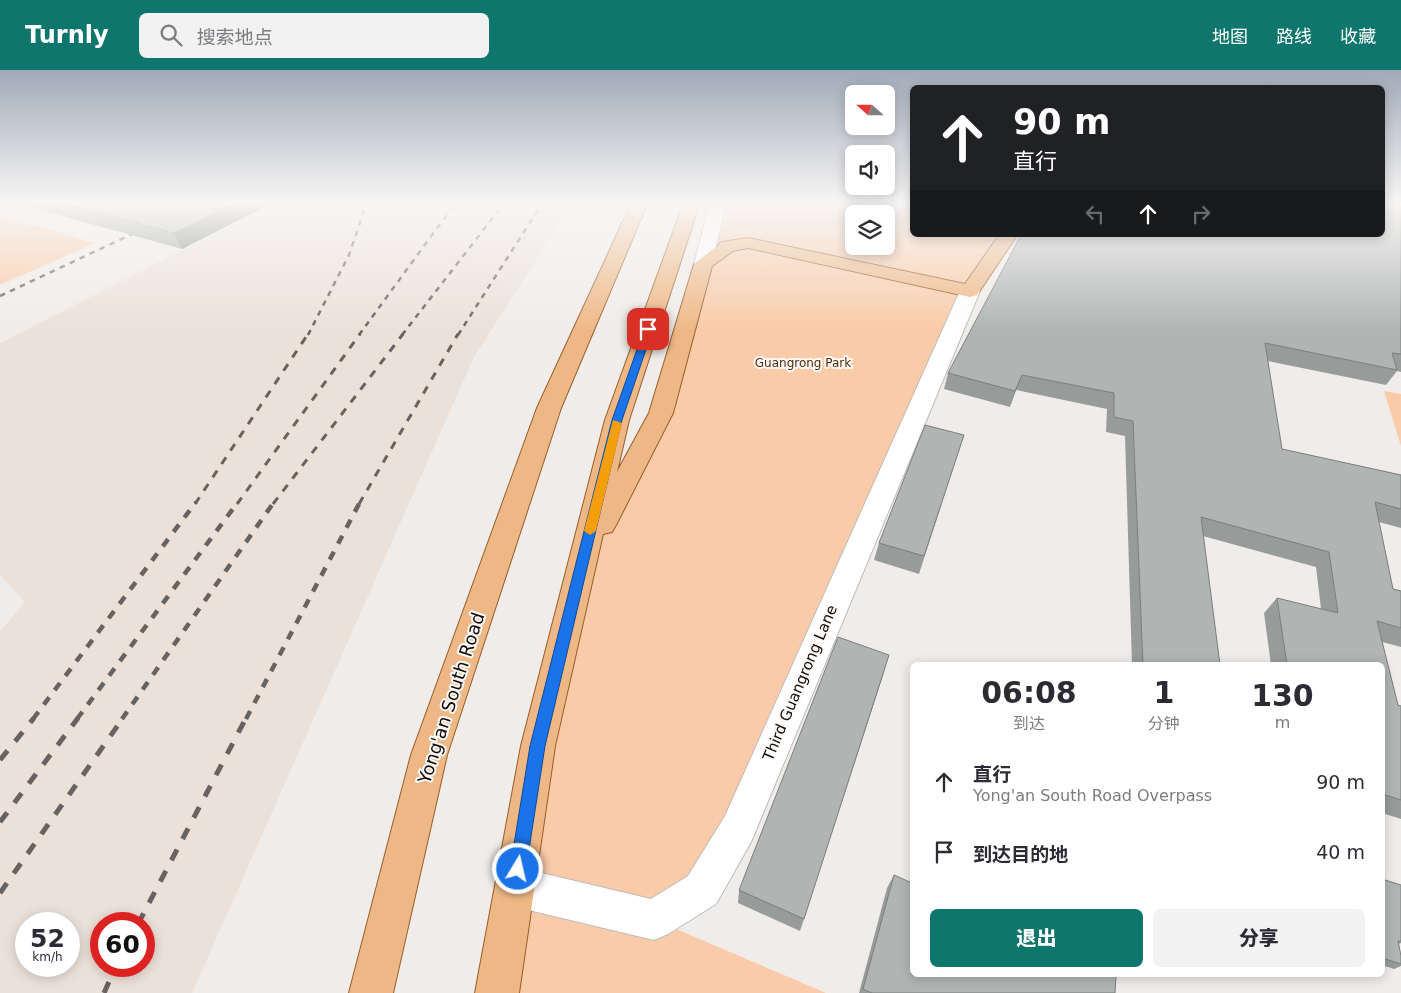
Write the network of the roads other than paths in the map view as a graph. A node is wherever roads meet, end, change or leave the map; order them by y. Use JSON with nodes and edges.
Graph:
{"nodes":[{"id":1,"x":621,"y":245,"type":"edge"},
{"id":2,"x":677,"y":245,"type":"edge"},
{"id":3,"x":708,"y":245,"type":"edge"},
{"id":4,"x":734,"y":245,"type":"edge"},
{"id":5,"x":758,"y":245,"type":"edge"},
{"id":6,"x":1001,"y":245,"type":"edge"},
{"id":7,"x":703,"y":264,"type":"junction"},
{"id":8,"x":970,"y":291,"type":"junction"},
{"id":9,"x":582,"y":562,"type":"junction"},
{"id":10,"x":516,"y":887,"type":"junction"},
{"id":11,"x":371,"y":993,"type":"edge"},
{"id":12,"x":497,"y":993,"type":"edge"}],
"edges":[{"from":1,"to":11,"type":"main road","name":"Yong'an South Road"},
{"from":2,"to":9,"type":"main road"},
{"from":3,"to":7,"type":"street"},
{"from":4,"to":7,"type":"main road"},
{"from":5,"to":8,"type":"main road"},
{"from":6,"to":8,"type":"main road"},
{"from":7,"to":9,"type":"main road"},
{"from":8,"to":10,"type":"street","name":"Third Guangrong Lane"},
{"from":9,"to":10,"type":"main road"},
{"from":10,"to":12,"type":"main road"}]}
